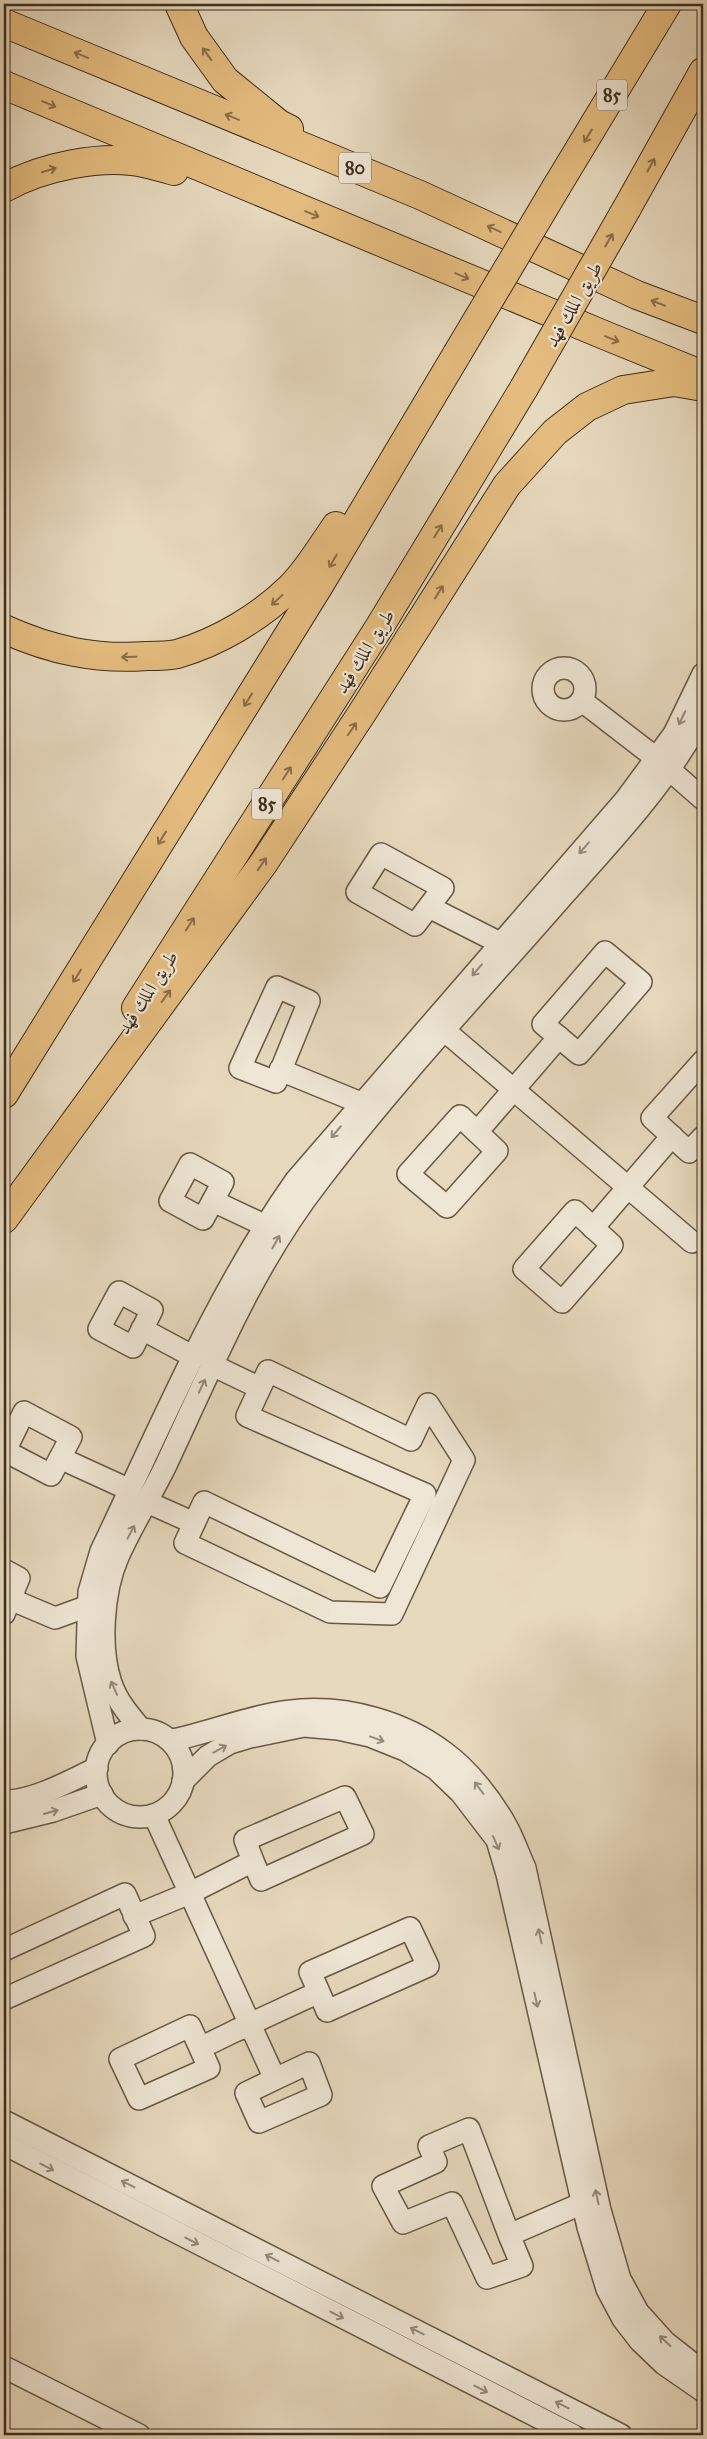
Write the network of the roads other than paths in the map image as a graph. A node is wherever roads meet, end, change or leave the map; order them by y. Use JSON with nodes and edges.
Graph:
{"nodes":[{"id":1,"x":179,"y":4,"type":"edge"},
{"id":2,"x":653,"y":4,"type":"edge"},
{"id":3,"x":667,"y":4,"type":"edge"},
{"id":4,"x":4,"y":23,"type":"edge"},
{"id":5,"x":703,"y":72,"type":"edge"},
{"id":6,"x":4,"y":85,"type":"edge"},
{"id":7,"x":606,"y":104,"type":"junction"},
{"id":8,"x":4,"y":188,"type":"edge"},
{"id":9,"x":420,"y":195,"type":"junction"},
{"id":10,"x":272,"y":197,"type":"junction"},
{"id":11,"x":703,"y":320,"type":"edge"},
{"id":12,"x":703,"y":375,"type":"edge"},
{"id":13,"x":703,"y":387,"type":"edge"},
{"id":14,"x":433,"y":394,"type":"junction"},
{"id":15,"x":4,"y":629,"type":"edge"},
{"id":16,"x":703,"y":674,"type":"edge"},
{"id":17,"x":582,"y":701,"type":"dead end"},
{"id":18,"x":703,"y":715,"type":"edge"},
{"id":19,"x":662,"y":763,"type":"junction"},
{"id":20,"x":703,"y":799,"type":"edge"},
{"id":21,"x":429,"y":907,"type":"dead end"},
{"id":22,"x":500,"y":943,"type":"junction"},
{"id":23,"x":445,"y":1031,"type":"junction"},
{"id":24,"x":559,"y":1037,"type":"junction"},
{"id":25,"x":703,"y":1061,"type":"edge"},
{"id":26,"x":280,"y":1070,"type":"dead end"},
{"id":27,"x":513,"y":1090,"type":"junction"},
{"id":28,"x":4,"y":1094,"type":"edge"},
{"id":29,"x":361,"y":1104,"type":"junction"},
{"id":30,"x":477,"y":1132,"type":"dead end"},
{"id":31,"x":672,"y":1136,"type":"junction"},
{"id":32,"x":703,"y":1136,"type":"edge"},
{"id":33,"x":628,"y":1188,"type":"junction"},
{"id":34,"x":213,"y":1201,"type":"dead end"},
{"id":35,"x":4,"y":1218,"type":"edge"},
{"id":36,"x":264,"y":1225,"type":"junction"},
{"id":37,"x":594,"y":1228,"type":"dead end"},
{"id":38,"x":692,"y":1242,"type":"dead end"},
{"id":39,"x":142,"y":1329,"type":"dead end"},
{"id":40,"x":203,"y":1361,"type":"junction"},
{"id":41,"x":260,"y":1388,"type":"junction"},
{"id":42,"x":60,"y":1458,"type":"dead end"},
{"id":43,"x":139,"y":1496,"type":"junction"},
{"id":44,"x":194,"y":1523,"type":"junction"},
{"id":45,"x":4,"y":1570,"type":"edge"},
{"id":46,"x":7,"y":1606,"type":"edge"},
{"id":47,"x":88,"y":1606,"type":"junction"},
{"id":48,"x":141,"y":1729,"type":"junction"},
{"id":49,"x":173,"y":1740,"type":"junction"},
{"id":50,"x":108,"y":1744,"type":"junction"},
{"id":51,"x":97,"y":1768,"type":"junction"},
{"id":52,"x":183,"y":1781,"type":"junction"},
{"id":53,"x":102,"y":1794,"type":"junction"},
{"id":54,"x":4,"y":1801,"type":"edge"},
{"id":55,"x":154,"y":1815,"type":"junction"},
{"id":56,"x":4,"y":1823,"type":"edge"},
{"id":57,"x":253,"y":1861,"type":"junction"},
{"id":58,"x":190,"y":1894,"type":"junction"},
{"id":59,"x":134,"y":1916,"type":"junction"},
{"id":60,"x":4,"y":1950,"type":"edge"},
{"id":61,"x":319,"y":1992,"type":"junction"},
{"id":62,"x":4,"y":1998,"type":"edge"},
{"id":63,"x":246,"y":2027,"type":"junction"},
{"id":64,"x":200,"y":2048,"type":"dead end"},
{"id":65,"x":275,"y":2079,"type":"dead end"},
{"id":66,"x":4,"y":2121,"type":"edge"},
{"id":67,"x":4,"y":2144,"type":"edge"},
{"id":68,"x":583,"y":2203,"type":"junction"},
{"id":69,"x":509,"y":2235,"type":"junction"},
{"id":70,"x":4,"y":2367,"type":"edge"},
{"id":71,"x":703,"y":2372,"type":"edge"},
{"id":72,"x":703,"y":2391,"type":"edge"},
{"id":73,"x":583,"y":2427,"type":"edge"},
{"id":74,"x":139,"y":2435,"type":"edge"},
{"id":75,"x":572,"y":2435,"type":"edge"},
{"id":76,"x":621,"y":2435,"type":"edge"}],
"edges":[{"from":9,"to":1,"type":"highway","one_way":true},
{"from":2,"to":7,"type":"highway"},
{"from":3,"to":7,"type":"highway","number":"85"},
{"from":9,"to":4,"type":"highway","number":"80","one_way":true},
{"from":35,"to":5,"type":"highway","name":"طريق الملك فهد","number":"85","one_way":true,"bridge":true},
{"from":6,"to":10,"type":"highway","one_way":true},
{"from":7,"to":14,"type":"highway","number":"85","one_way":true,"bridge":true},
{"from":8,"to":10,"type":"highway","one_way":true},
{"from":11,"to":9,"type":"highway","number":"80","one_way":true},
{"from":10,"to":12,"type":"highway","one_way":true},
{"from":35,"to":13,"type":"highway","one_way":true},
{"from":14,"to":15,"type":"highway","one_way":true},
{"from":14,"to":28,"type":"highway","number":"85","one_way":true},
{"from":16,"to":19,"type":"street","one_way":true},
{"from":17,"to":19,"type":"street"},
{"from":18,"to":19,"type":"street"},
{"from":19,"to":20,"type":"street"},
{"from":19,"to":22,"type":"street","one_way":true},
{"from":19,"to":23,"type":"street"},
{"from":21,"to":22,"type":"street"},
{"from":22,"to":29,"type":"street","one_way":true},
{"from":23,"to":27,"type":"street"},
{"from":40,"to":23,"type":"street","one_way":true},
{"from":24,"to":24,"type":"street"},
{"from":24,"to":27,"type":"street"},
{"from":25,"to":31,"type":"street"},
{"from":26,"to":29,"type":"street"},
{"from":27,"to":30,"type":"street"},
{"from":27,"to":33,"type":"street"},
{"from":29,"to":36,"type":"street","one_way":true},
{"from":31,"to":32,"type":"street"},
{"from":31,"to":33,"type":"street"},
{"from":33,"to":37,"type":"street"},
{"from":33,"to":38,"type":"street"},
{"from":34,"to":36,"type":"street"},
{"from":36,"to":40,"type":"street"},
{"from":39,"to":40,"type":"street"},
{"from":40,"to":41,"type":"street"},
{"from":40,"to":43,"type":"street"},
{"from":41,"to":44,"type":"street"},
{"from":41,"to":44,"type":"street"},
{"from":42,"to":43,"type":"street"},
{"from":43,"to":44,"type":"street"},
{"from":43,"to":47,"type":"street"},
{"from":48,"to":43,"type":"street","one_way":true},
{"from":45,"to":46,"type":"street"},
{"from":46,"to":47,"type":"street"},
{"from":47,"to":50,"type":"street"},
{"from":48,"to":49,"type":"street"},
{"from":48,"to":50,"type":"street"},
{"from":49,"to":52,"type":"street"},
{"from":71,"to":49,"type":"street","one_way":true},
{"from":50,"to":51,"type":"street"},
{"from":51,"to":53,"type":"street"},
{"from":51,"to":54,"type":"street"},
{"from":52,"to":55,"type":"street"},
{"from":52,"to":68,"type":"street","one_way":true},
{"from":53,"to":55,"type":"street"},
{"from":56,"to":53,"type":"street","one_way":true},
{"from":55,"to":58,"type":"street"},
{"from":57,"to":57,"type":"street"},
{"from":57,"to":58,"type":"street"},
{"from":58,"to":59,"type":"street"},
{"from":58,"to":63,"type":"street"},
{"from":59,"to":60,"type":"street"},
{"from":59,"to":62,"type":"street"},
{"from":61,"to":61,"type":"street"},
{"from":61,"to":63,"type":"street"},
{"from":63,"to":64,"type":"street"},
{"from":63,"to":65,"type":"street"},
{"from":73,"to":66,"type":"street","one_way":true},
{"from":67,"to":75,"type":"street","one_way":true},
{"from":68,"to":69,"type":"street"},
{"from":68,"to":72,"type":"street"},
{"from":69,"to":69,"type":"street"},
{"from":70,"to":74,"type":"street"},
{"from":73,"to":76,"type":"street"}]}
